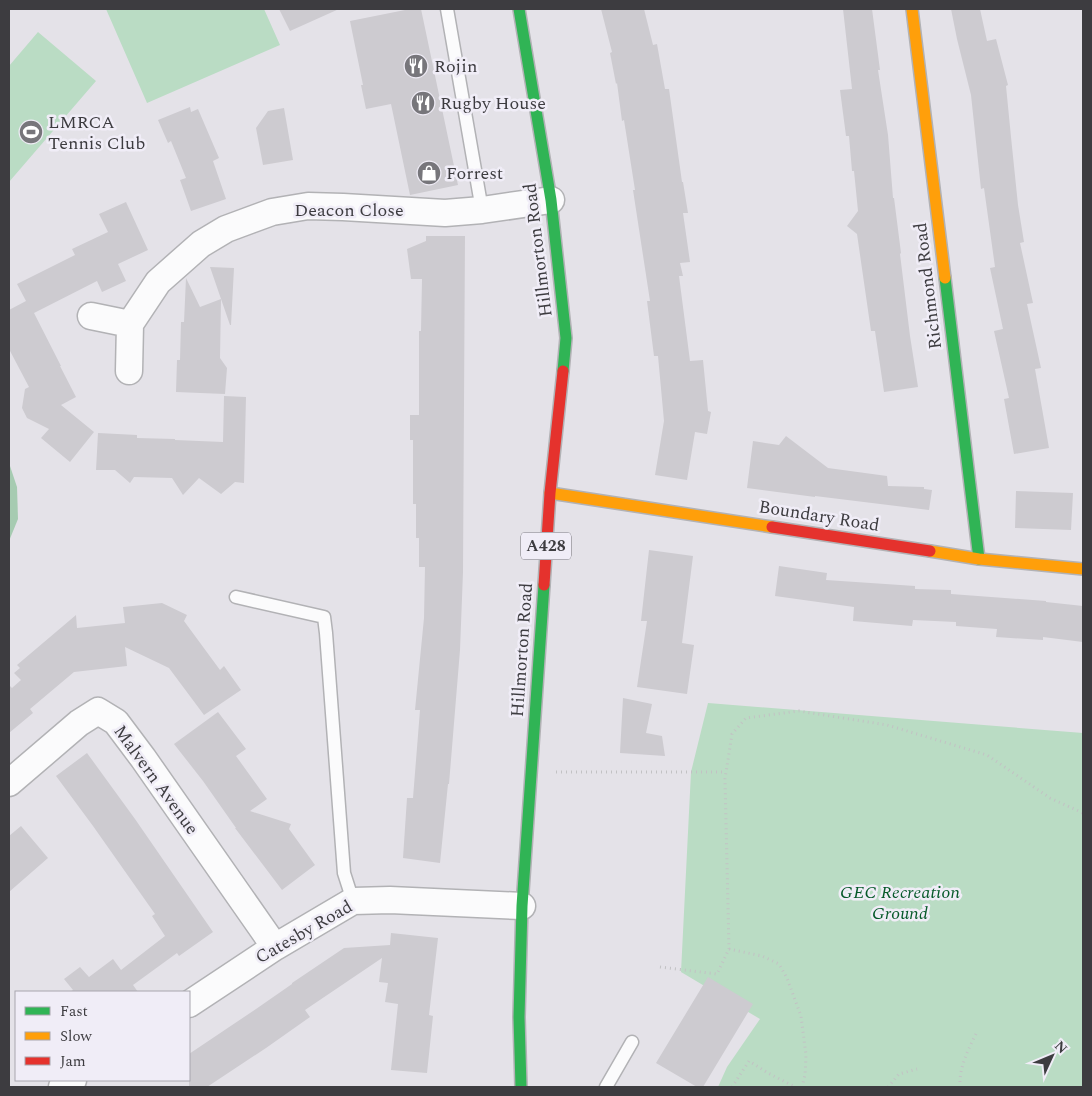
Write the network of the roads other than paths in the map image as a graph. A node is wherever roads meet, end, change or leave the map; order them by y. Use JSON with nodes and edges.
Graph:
{"nodes":[{"id":1,"x":447,"y":9,"type":"edge"},
{"id":2,"x":519,"y":9,"type":"edge"},
{"id":3,"x":912,"y":9,"type":"edge"},
{"id":4,"x":551,"y":200,"type":"junction"},
{"id":5,"x":482,"y":210,"type":"junction"},
{"id":6,"x":91,"y":316,"type":"dead end"},
{"id":7,"x":130,"y":324,"type":"junction"},
{"id":8,"x":129,"y":371,"type":"dead end"},
{"id":9,"x":550,"y":493,"type":"junction"},
{"id":10,"x":979,"y":559,"type":"junction"},
{"id":11,"x":1083,"y":569,"type":"edge"},
{"id":12,"x":236,"y":597,"type":"dead end"},
{"id":13,"x":9,"y":782,"type":"edge"},
{"id":14,"x":353,"y":900,"type":"junction"},
{"id":15,"x":522,"y":906,"type":"junction"},
{"id":16,"x":275,"y":947,"type":"junction"},
{"id":17,"x":190,"y":1003,"type":"edge"},
{"id":18,"x":632,"y":1042,"type":"dead end"},
{"id":19,"x":521,"y":1087,"type":"edge"},
{"id":20,"x":606,"y":1087,"type":"edge"}],
"edges":[{"from":1,"to":5,"type":"lane"},
{"from":2,"to":4,"type":"main road","name":"Hillmorton Road","number":"A428"},
{"from":3,"to":10,"type":"main road","name":"Richmond Road"},
{"from":4,"to":5,"type":"street","name":"Deacon Close"},
{"from":4,"to":9,"type":"main road","name":"Hillmorton Road","number":"A428"},
{"from":5,"to":7,"type":"street","name":"Deacon Close"},
{"from":6,"to":7,"type":"street"},
{"from":7,"to":8,"type":"street"},
{"from":9,"to":10,"type":"main road","name":"Boundary Road"},
{"from":9,"to":15,"type":"main road","name":"Hillmorton Road","number":"A428"},
{"from":10,"to":11,"type":"main road","name":"Boundary Road"},
{"from":12,"to":14,"type":"lane"},
{"from":13,"to":16,"type":"street","name":"Malvern Avenue"},
{"from":14,"to":15,"type":"street","name":"Catesby Road"},
{"from":14,"to":16,"type":"street","name":"Catesby Road"},
{"from":15,"to":19,"type":"main road","name":"Hillmorton Road","number":"A428"},
{"from":16,"to":17,"type":"street","name":"Catesby Road"},
{"from":18,"to":20,"type":"lane"}]}
